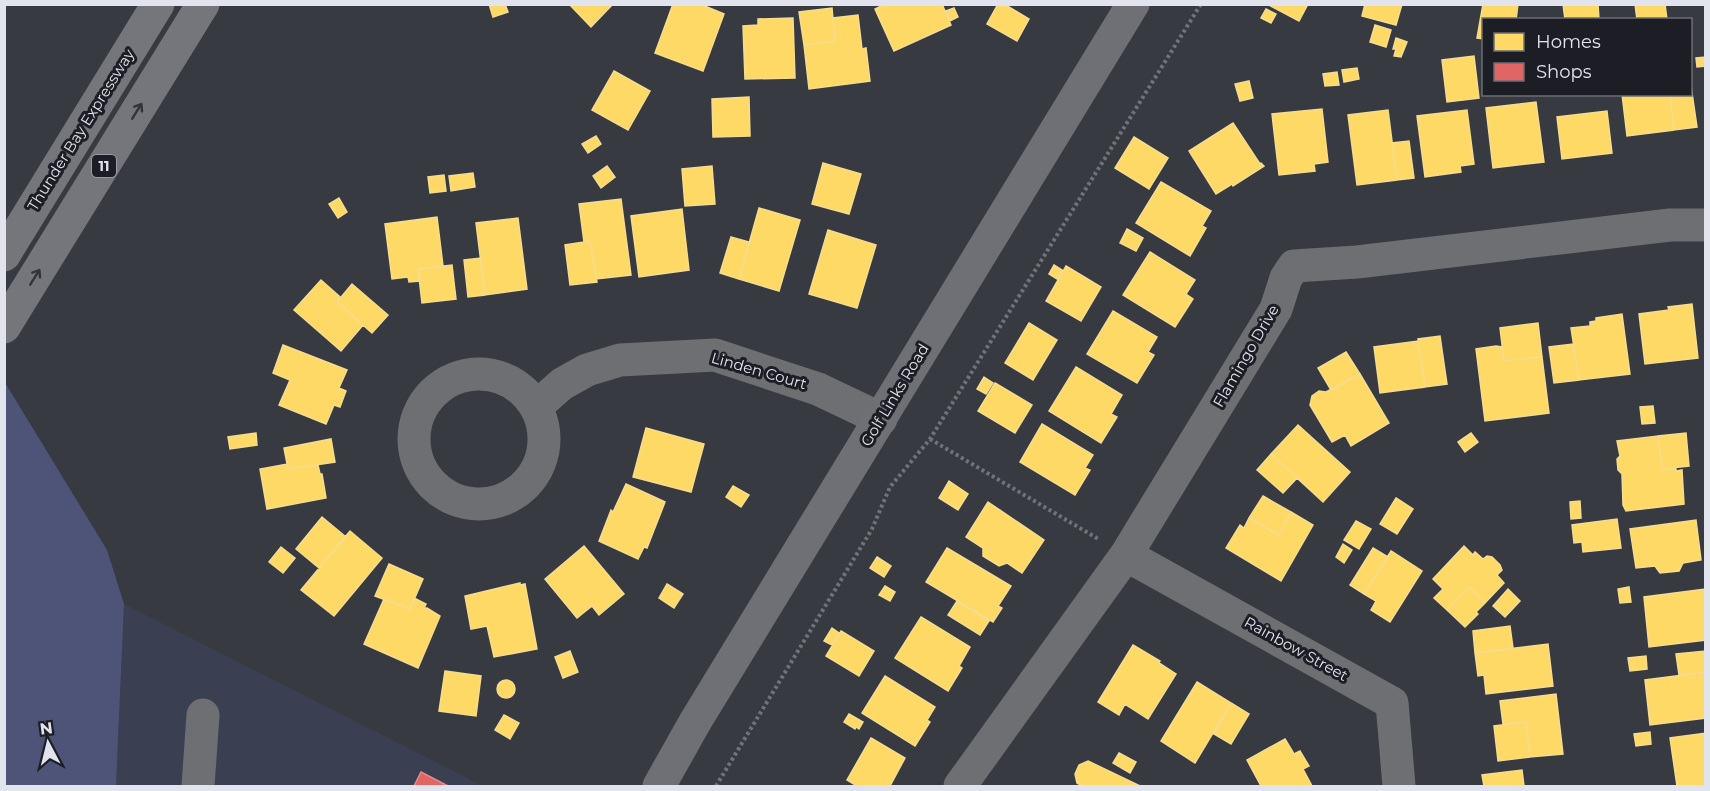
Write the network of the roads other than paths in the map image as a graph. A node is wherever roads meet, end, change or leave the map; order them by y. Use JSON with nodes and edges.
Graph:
{"nodes":[{"id":1,"x":158,"y":4,"type":"edge"},
{"id":2,"x":203,"y":4,"type":"edge"},
{"id":3,"x":1133,"y":4,"type":"edge"},
{"id":4,"x":1706,"y":225,"type":"edge"},
{"id":5,"x":4,"y":255,"type":"edge"},
{"id":6,"x":4,"y":327,"type":"edge"},
{"id":7,"x":536,"y":407,"type":"dead end"},
{"id":8,"x":881,"y":419,"type":"junction"},
{"id":9,"x":1125,"y":555,"type":"junction"},
{"id":10,"x":203,"y":715,"type":"dead end"},
{"id":11,"x":198,"y":786,"type":"edge"},
{"id":12,"x":659,"y":786,"type":"edge"},
{"id":13,"x":960,"y":786,"type":"edge"},
{"id":14,"x":1399,"y":786,"type":"edge"}],
"edges":[{"from":1,"to":5,"type":"highway","name":"Thunder Bay Expressway","number":"11"},
{"from":6,"to":2,"type":"highway","number":"11","one_way":true},
{"from":3,"to":8,"type":"main road","name":"Golf Links Road"},
{"from":4,"to":9,"type":"street","name":"Flamingo Drive"},
{"from":7,"to":8,"type":"street","name":"Linden Court"},
{"from":8,"to":12,"type":"main road","name":"Golf Links Road"},
{"from":9,"to":13,"type":"street","name":"Flamingo Drive"},
{"from":9,"to":14,"type":"street","name":"Rainbow Street"},
{"from":10,"to":11,"type":"street"}]}
